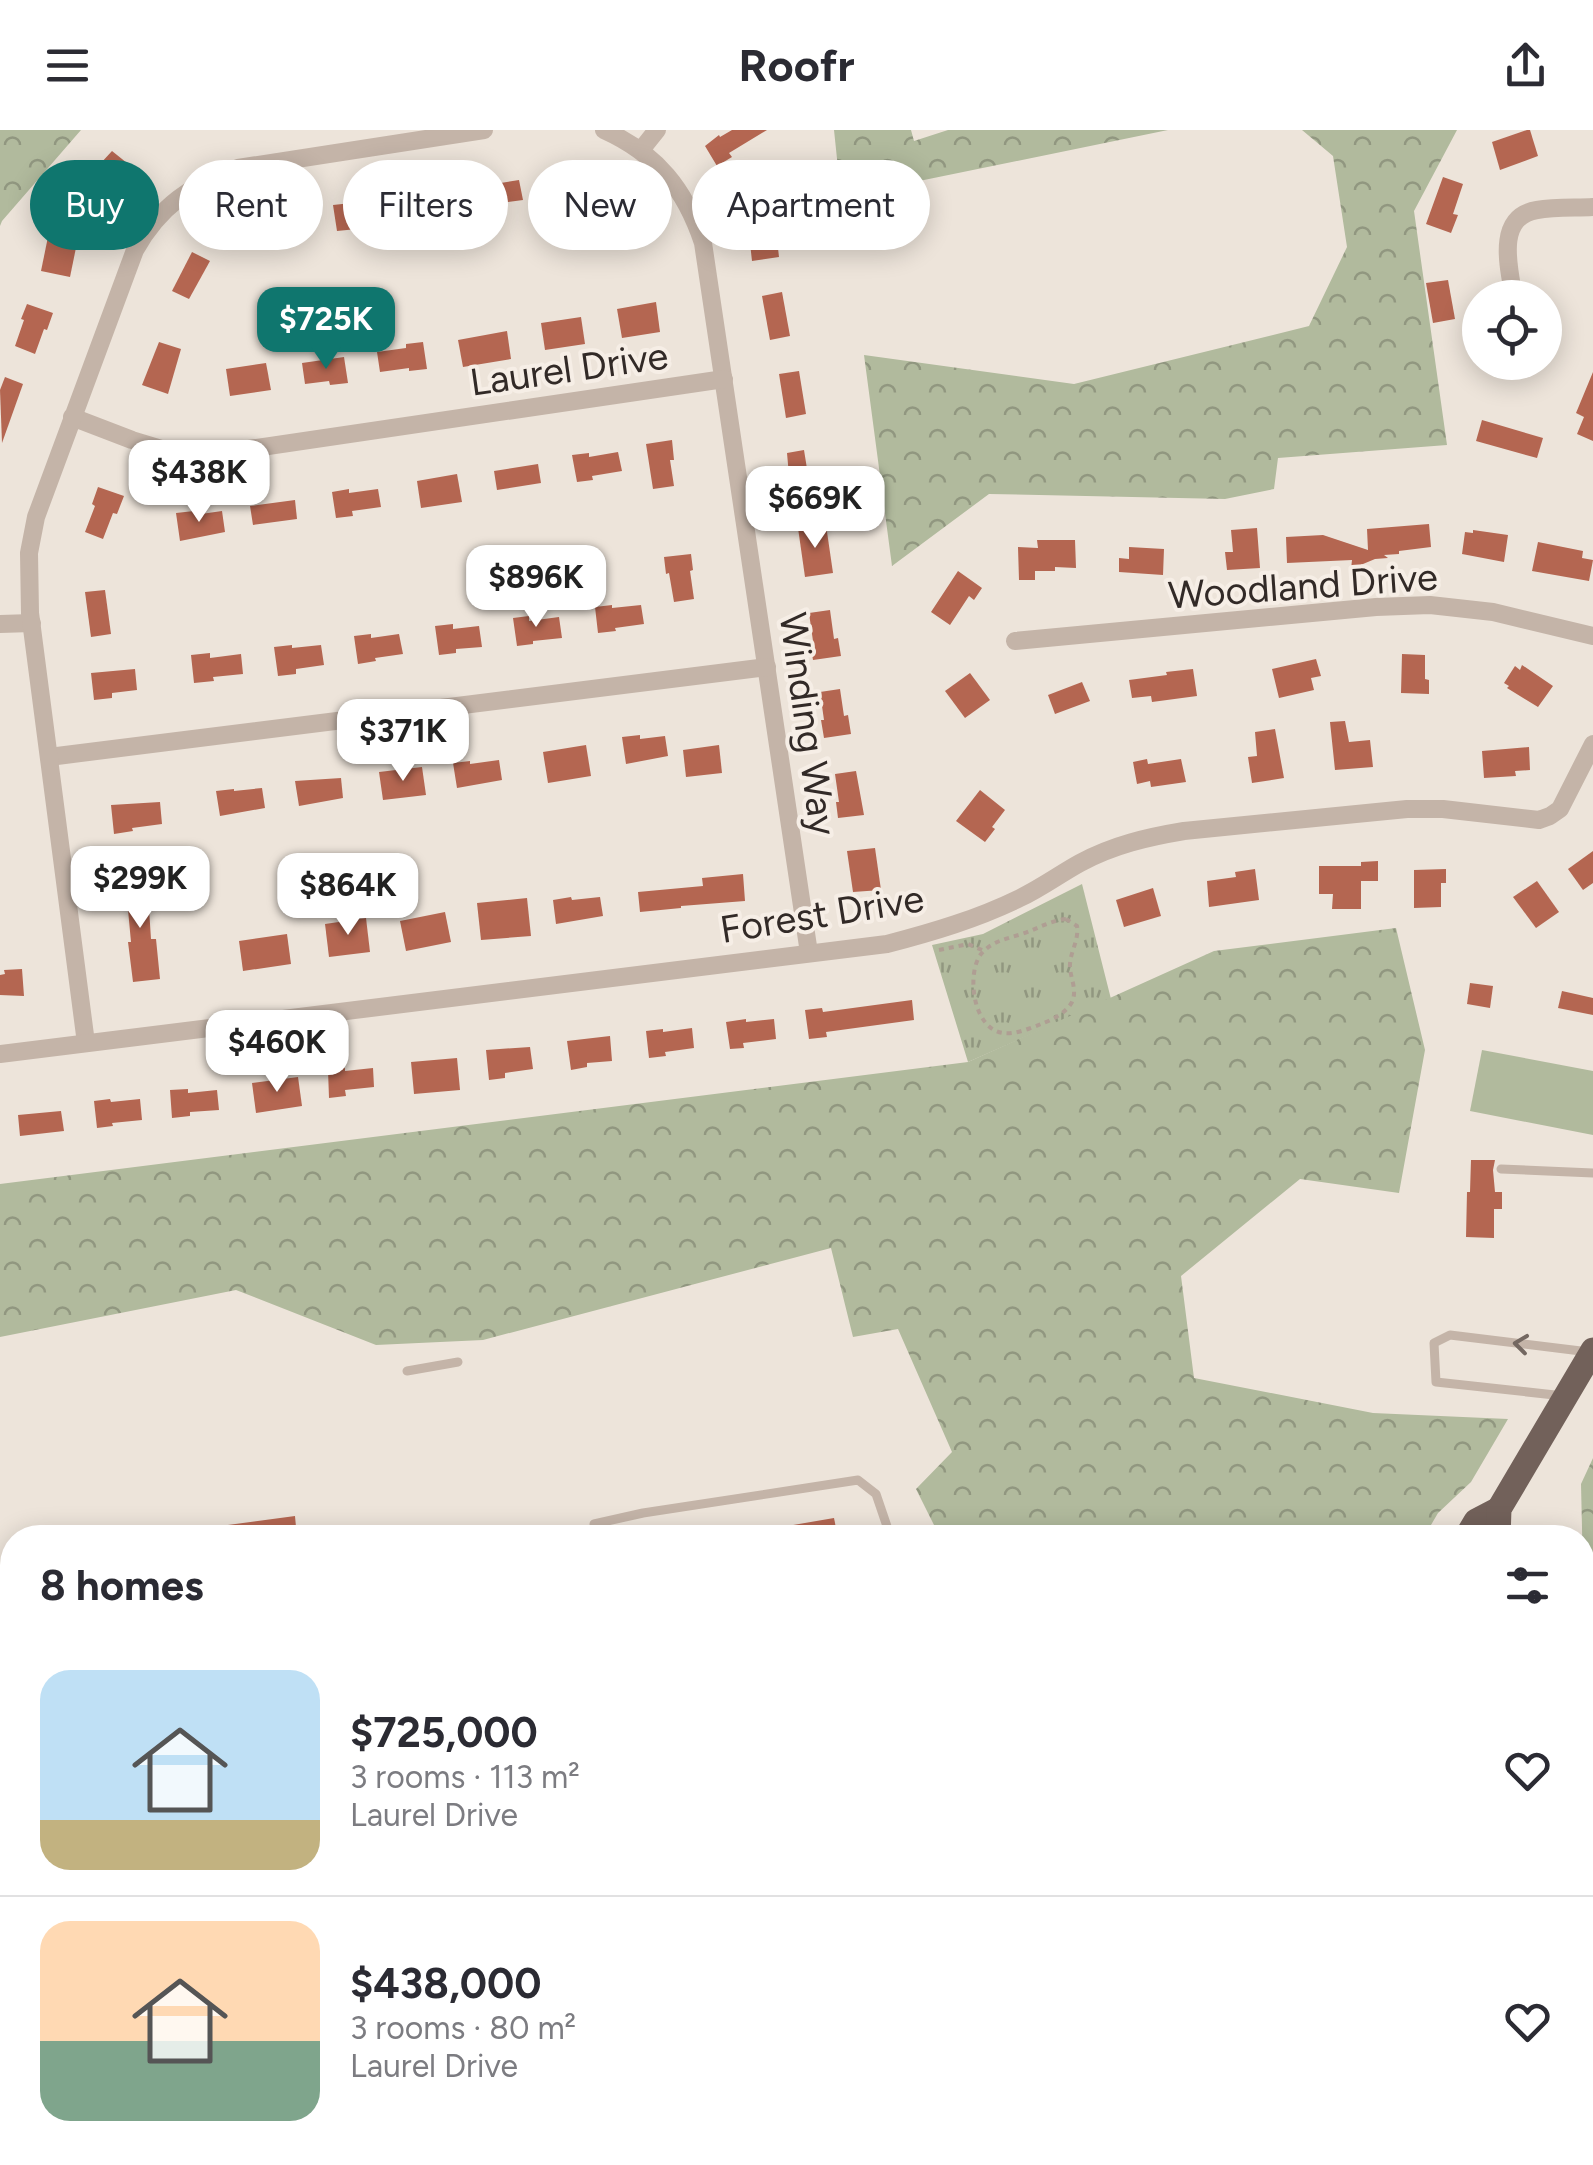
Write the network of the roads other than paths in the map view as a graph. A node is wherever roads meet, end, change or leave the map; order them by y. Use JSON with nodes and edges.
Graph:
{"nodes":[{"id":1,"x":484,"y":130,"type":"edge"},
{"id":2,"x":604,"y":130,"type":"edge"},
{"id":3,"x":657,"y":130,"type":"edge"},
{"id":4,"x":641,"y":150,"type":"junction"},
{"id":5,"x":1593,"y":207,"type":"edge"},
{"id":6,"x":1511,"y":280,"type":"edge"},
{"id":7,"x":724,"y":379,"type":"junction"},
{"id":8,"x":72,"y":418,"type":"junction"},
{"id":9,"x":32,"y":623,"type":"junction"},
{"id":10,"x":0,"y":624,"type":"edge"},
{"id":11,"x":1593,"y":636,"type":"edge"},
{"id":12,"x":1016,"y":642,"type":"dead end"},
{"id":13,"x":767,"y":667,"type":"junction"},
{"id":14,"x":1593,"y":744,"type":"edge"},
{"id":15,"x":49,"y":758,"type":"junction"},
{"id":16,"x":809,"y":953,"type":"junction"},
{"id":17,"x":86,"y":1043,"type":"junction"},
{"id":18,"x":0,"y":1054,"type":"edge"},
{"id":19,"x":1501,"y":1168,"type":"dead end"},
{"id":20,"x":1593,"y":1173,"type":"edge"},
{"id":21,"x":1592,"y":1351,"type":"edge"},
{"id":22,"x":458,"y":1362,"type":"dead end"},
{"id":23,"x":406,"y":1371,"type":"dead end"},
{"id":24,"x":1566,"y":1396,"type":"junction"},
{"id":25,"x":1499,"y":1509,"type":"junction"},
{"id":26,"x":594,"y":1524,"type":"dead end"},
{"id":27,"x":887,"y":1525,"type":"edge"},
{"id":28,"x":1474,"y":1525,"type":"edge"},
{"id":29,"x":1498,"y":1525,"type":"edge"}],
"edges":[{"from":1,"to":8,"type":"street"},
{"from":2,"to":4,"type":"street","name":"Winding Way"},
{"from":3,"to":4,"type":"street"},
{"from":4,"to":7,"type":"street","name":"Winding Way"},
{"from":5,"to":6,"type":"street"},
{"from":7,"to":8,"type":"street","name":"Laurel Drive"},
{"from":7,"to":13,"type":"street","name":"Winding Way"},
{"from":8,"to":9,"type":"street"},
{"from":9,"to":10,"type":"street"},
{"from":9,"to":15,"type":"street"},
{"from":11,"to":12,"type":"street","name":"Woodland Drive"},
{"from":13,"to":15,"type":"street"},
{"from":13,"to":16,"type":"street","name":"Winding Way"},
{"from":14,"to":16,"type":"street","name":"Forest Drive"},
{"from":15,"to":17,"type":"street"},
{"from":16,"to":17,"type":"street","name":"Forest Drive"},
{"from":17,"to":18,"type":"street","name":"Forest Drive"},
{"from":19,"to":20,"type":"lane"},
{"from":21,"to":24,"type":"main road"},
{"from":21,"to":24,"type":"lane","one_way":true},
{"from":22,"to":23,"type":"lane"},
{"from":24,"to":25,"type":"main road"},
{"from":25,"to":28,"type":"main road"},
{"from":25,"to":29,"type":"main road"},
{"from":26,"to":27,"type":"lane"}]}
